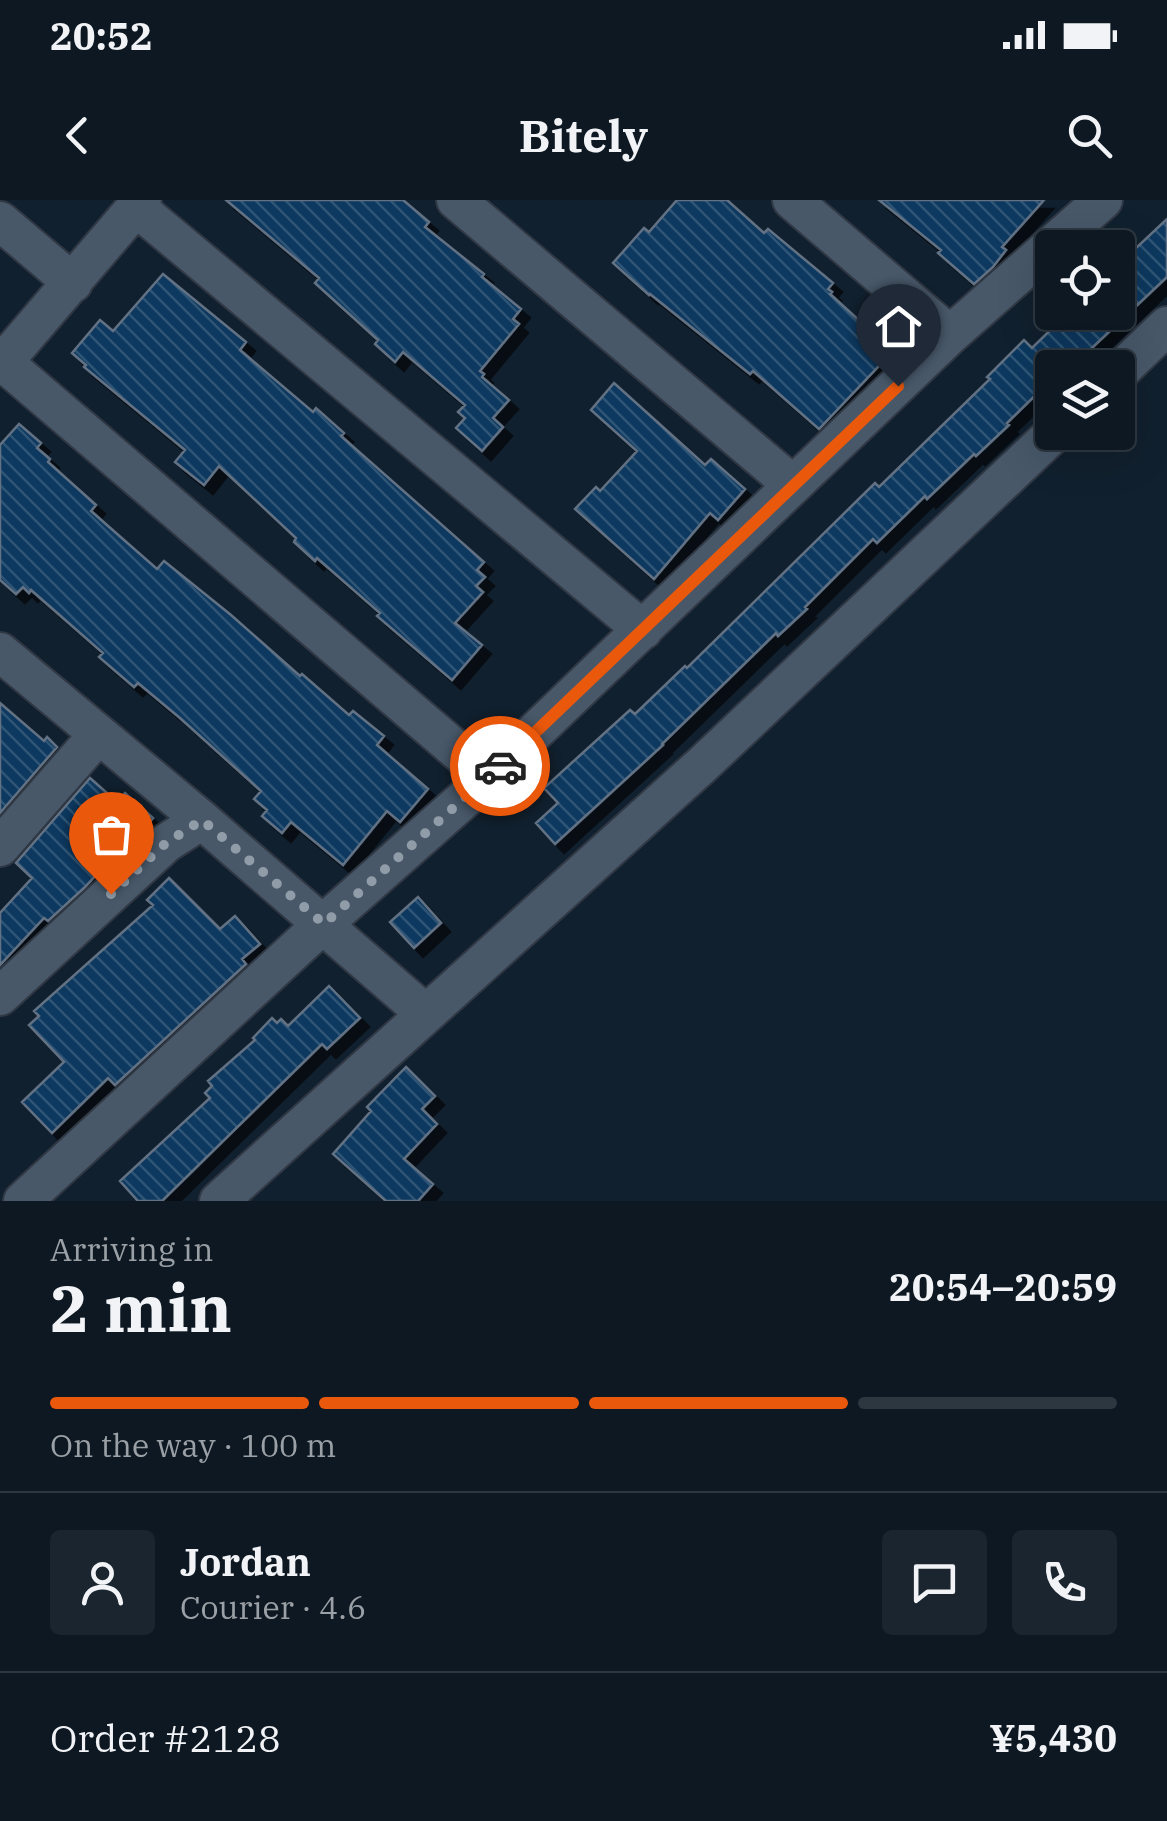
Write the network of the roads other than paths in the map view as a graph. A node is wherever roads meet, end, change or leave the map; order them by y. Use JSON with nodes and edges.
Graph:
{"nodes":[{"id":1,"x":456,"y":200,"type":"edge"},
{"id":2,"x":792,"y":200,"type":"edge"},
{"id":3,"x":1103,"y":200,"type":"edge"},
{"id":4,"x":139,"y":204,"type":"edge"},
{"id":5,"x":0,"y":221,"type":"edge"},
{"id":6,"x":73,"y":283,"type":"junction"},
{"id":7,"x":1167,"y":326,"type":"edge"},
{"id":8,"x":950,"y":336,"type":"junction"},
{"id":9,"x":1135,"y":357,"type":"edge"},
{"id":10,"x":2,"y":364,"type":"edge"},
{"id":11,"x":1036,"y":450,"type":"edge"},
{"id":12,"x":793,"y":485,"type":"junction"},
{"id":13,"x":642,"y":630,"type":"junction"},
{"id":14,"x":0,"y":653,"type":"edge"},
{"id":15,"x":98,"y":735,"type":"junction"},
{"id":16,"x":488,"y":777,"type":"junction"},
{"id":17,"x":202,"y":820,"type":"junction"},
{"id":18,"x":0,"y":847,"type":"edge"},
{"id":19,"x":324,"y":924,"type":"junction"},
{"id":20,"x":0,"y":996,"type":"edge"},
{"id":21,"x":426,"y":1014,"type":"junction"},
{"id":22,"x":23,"y":1201,"type":"edge"},
{"id":23,"x":219,"y":1201,"type":"edge"}],
"edges":[{"from":1,"to":12,"type":"street"},
{"from":2,"to":8,"type":"street"},
{"from":3,"to":8,"type":"street"},
{"from":4,"to":6,"type":"street"},
{"from":4,"to":13,"type":"street"},
{"from":5,"to":6,"type":"street"},
{"from":6,"to":10,"type":"street"},
{"from":7,"to":9,"type":"street"},
{"from":8,"to":12,"type":"street"},
{"from":10,"to":16,"type":"street"},
{"from":11,"to":21,"type":"street"},
{"from":12,"to":13,"type":"street"},
{"from":13,"to":16,"type":"street"},
{"from":14,"to":15,"type":"street"},
{"from":15,"to":17,"type":"street"},
{"from":15,"to":18,"type":"street"},
{"from":16,"to":19,"type":"street"},
{"from":17,"to":19,"type":"street"},
{"from":17,"to":20,"type":"street"},
{"from":19,"to":21,"type":"street"},
{"from":19,"to":22,"type":"street"},
{"from":21,"to":23,"type":"street"}]}
